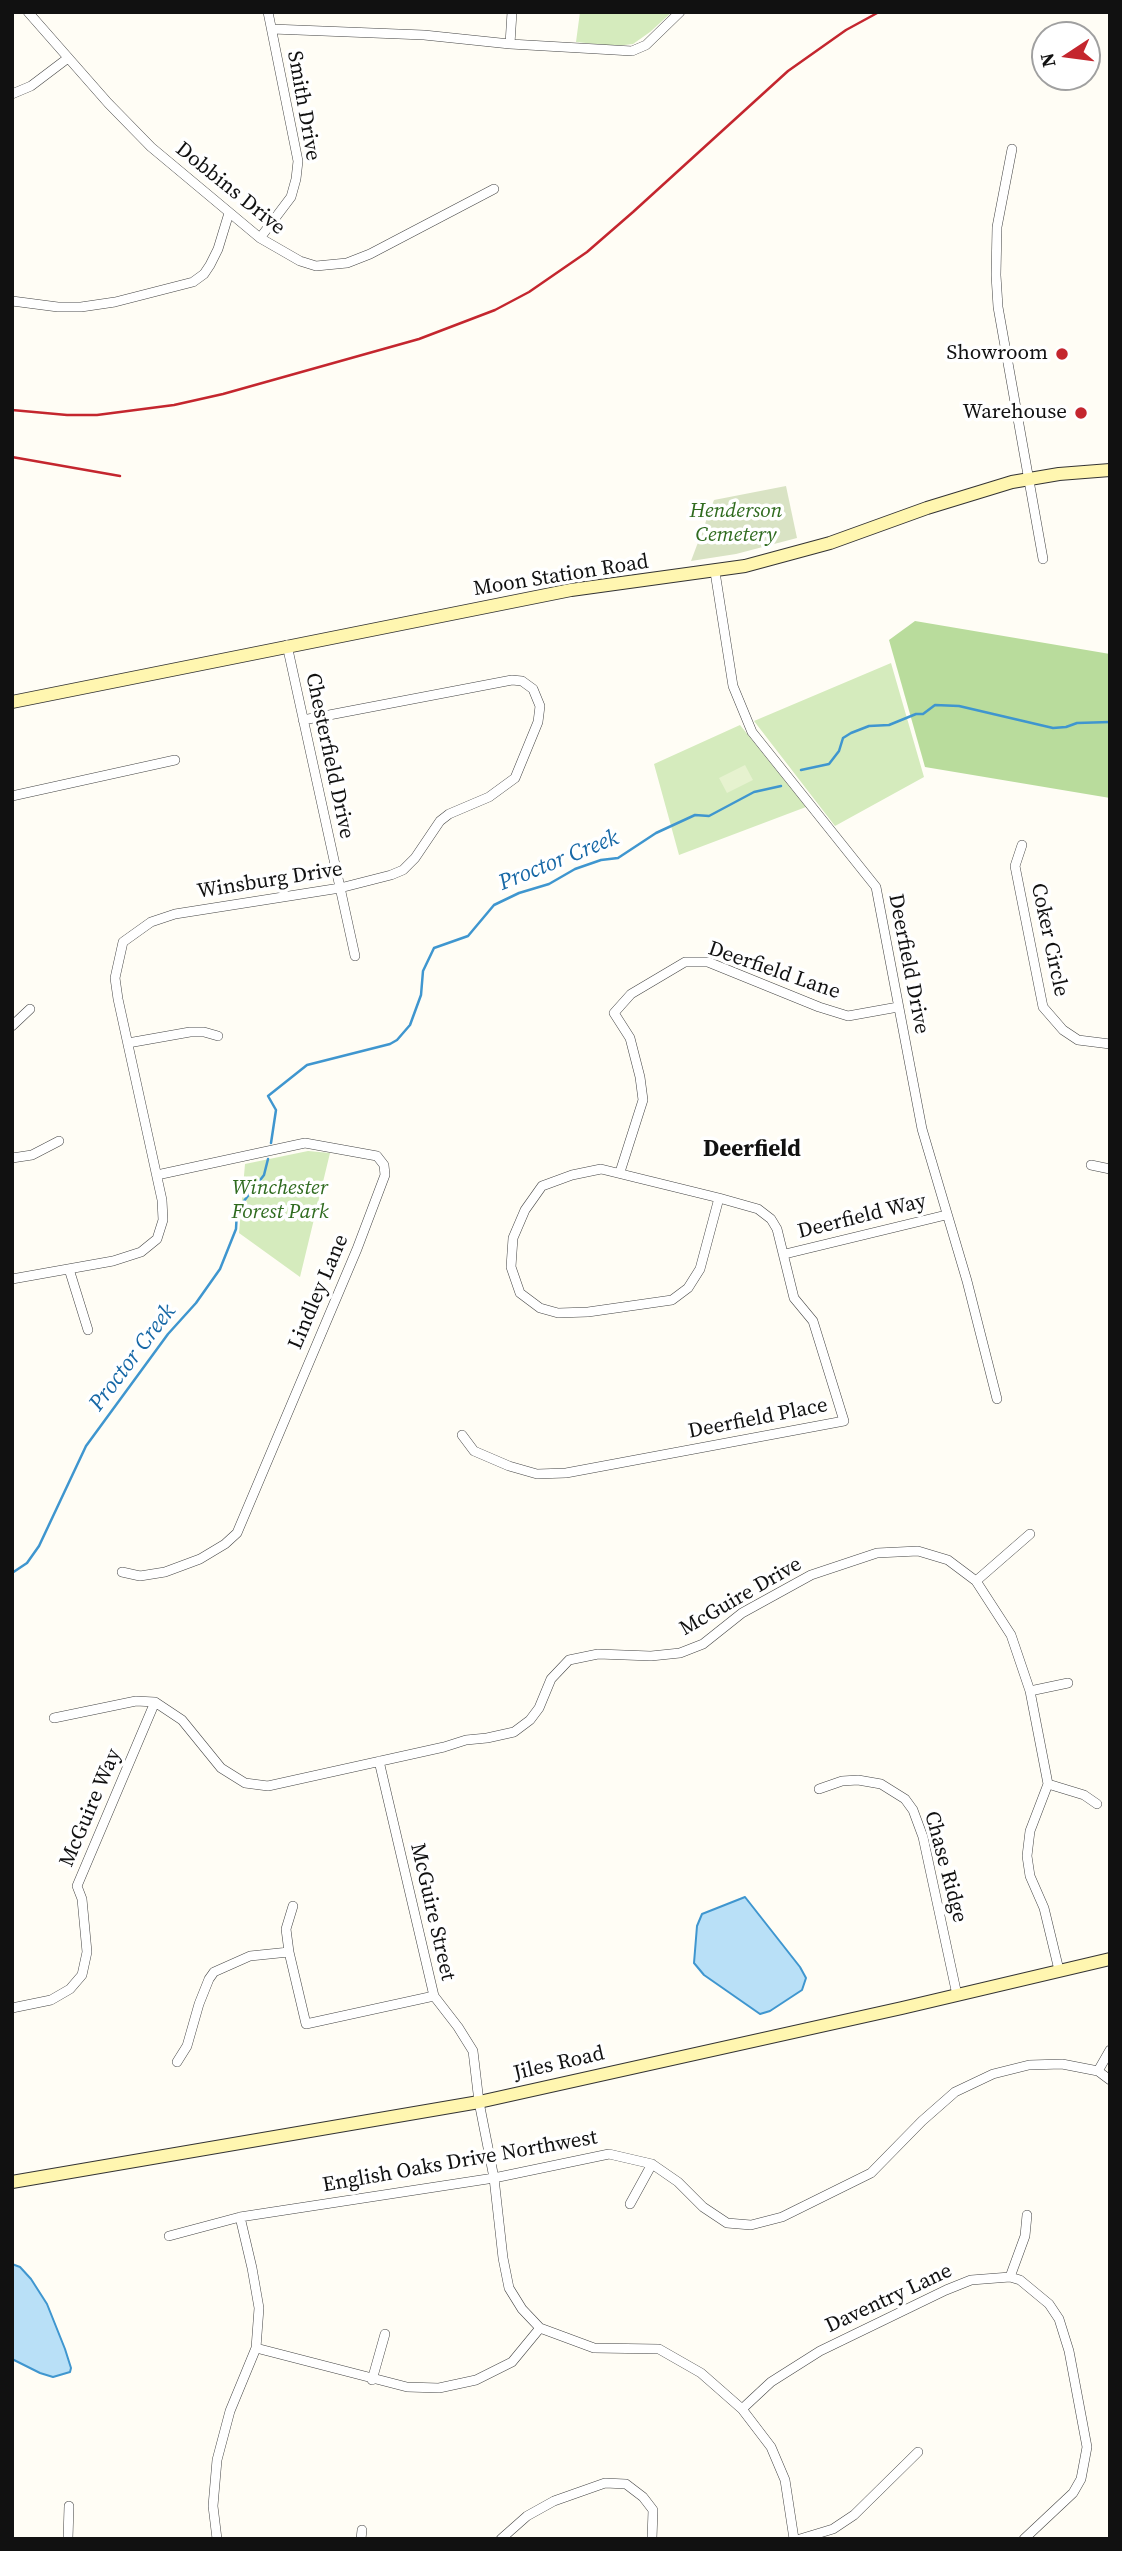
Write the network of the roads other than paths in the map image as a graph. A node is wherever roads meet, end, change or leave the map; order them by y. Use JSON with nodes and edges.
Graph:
{"nodes":[{"id":1,"x":28,"y":12,"type":"edge"},
{"id":2,"x":268,"y":12,"type":"edge"},
{"id":3,"x":512,"y":12,"type":"edge"},
{"id":4,"x":681,"y":12,"type":"edge"},
{"id":5,"x":272,"y":29,"type":"junction"},
{"id":6,"x":510,"y":44,"type":"junction"},
{"id":7,"x":68,"y":58,"type":"junction"},
{"id":8,"x":12,"y":94,"type":"edge"},
{"id":9,"x":1012,"y":149,"type":"dead end"},
{"id":10,"x":494,"y":190,"type":"dead end"},
{"id":11,"x":229,"y":213,"type":"junction"},
{"id":12,"x":260,"y":238,"type":"junction"},
{"id":13,"x":12,"y":301,"type":"edge"},
{"id":14,"x":1110,"y":470,"type":"edge"},
{"id":15,"x":1030,"y":479,"type":"junction"},
{"id":16,"x":1043,"y":559,"type":"dead end"},
{"id":17,"x":715,"y":572,"type":"junction"},
{"id":18,"x":287,"y":645,"type":"junction"},
{"id":19,"x":12,"y":702,"type":"edge"},
{"id":20,"x":303,"y":720,"type":"junction"},
{"id":21,"x":175,"y":760,"type":"dead end"},
{"id":22,"x":12,"y":796,"type":"edge"},
{"id":23,"x":1022,"y":845,"type":"dead end"},
{"id":24,"x":340,"y":888,"type":"junction"},
{"id":25,"x":355,"y":956,"type":"dead end"},
{"id":26,"x":898,"y":1007,"type":"junction"},
{"id":27,"x":30,"y":1009,"type":"dead end"},
{"id":28,"x":12,"y":1026,"type":"edge"},
{"id":29,"x":218,"y":1036,"type":"dead end"},
{"id":30,"x":128,"y":1043,"type":"junction"},
{"id":31,"x":1110,"y":1044,"type":"edge"},
{"id":32,"x":58,"y":1141,"type":"dead end"},
{"id":33,"x":12,"y":1158,"type":"edge"},
{"id":34,"x":1091,"y":1166,"type":"dead end"},
{"id":35,"x":1110,"y":1169,"type":"edge"},
{"id":36,"x":620,"y":1172,"type":"junction"},
{"id":37,"x":157,"y":1175,"type":"junction"},
{"id":38,"x":719,"y":1198,"type":"junction"},
{"id":39,"x":946,"y":1215,"type":"junction"},
{"id":40,"x":785,"y":1254,"type":"junction"},
{"id":41,"x":69,"y":1269,"type":"junction"},
{"id":42,"x":12,"y":1279,"type":"edge"},
{"id":43,"x":88,"y":1330,"type":"dead end"},
{"id":44,"x":997,"y":1399,"type":"dead end"},
{"id":45,"x":462,"y":1434,"type":"dead end"},
{"id":46,"x":1030,"y":1534,"type":"dead end"},
{"id":47,"x":122,"y":1572,"type":"dead end"},
{"id":48,"x":976,"y":1581,"type":"junction"},
{"id":49,"x":1068,"y":1683,"type":"dead end"},
{"id":50,"x":1030,"y":1691,"type":"junction"},
{"id":51,"x":155,"y":1702,"type":"junction"},
{"id":52,"x":54,"y":1718,"type":"dead end"},
{"id":53,"x":379,"y":1761,"type":"junction"},
{"id":54,"x":1048,"y":1784,"type":"junction"},
{"id":55,"x":819,"y":1789,"type":"dead end"},
{"id":56,"x":1097,"y":1804,"type":"dead end"},
{"id":57,"x":293,"y":1906,"type":"dead end"},
{"id":58,"x":289,"y":1952,"type":"junction"},
{"id":59,"x":1110,"y":1959,"type":"edge"},
{"id":60,"x":1059,"y":1970,"type":"junction"},
{"id":61,"x":957,"y":1995,"type":"junction"},
{"id":62,"x":433,"y":1996,"type":"junction"},
{"id":63,"x":12,"y":2008,"type":"edge"},
{"id":64,"x":1110,"y":2050,"type":"edge"},
{"id":65,"x":177,"y":2062,"type":"dead end"},
{"id":66,"x":1098,"y":2071,"type":"junction"},
{"id":67,"x":1110,"y":2080,"type":"edge"},
{"id":68,"x":479,"y":2102,"type":"junction"},
{"id":69,"x":652,"y":2164,"type":"junction"},
{"id":70,"x":494,"y":2178,"type":"junction"},
{"id":71,"x":12,"y":2182,"type":"edge"},
{"id":72,"x":630,"y":2204,"type":"dead end"},
{"id":73,"x":1027,"y":2215,"type":"dead end"},
{"id":74,"x":240,"y":2217,"type":"junction"},
{"id":75,"x":169,"y":2236,"type":"dead end"},
{"id":76,"x":1010,"y":2277,"type":"junction"},
{"id":77,"x":540,"y":2328,"type":"junction"},
{"id":78,"x":385,"y":2334,"type":"dead end"},
{"id":79,"x":256,"y":2348,"type":"junction"},
{"id":80,"x":372,"y":2380,"type":"junction"},
{"id":81,"x":742,"y":2409,"type":"junction"},
{"id":82,"x":918,"y":2452,"type":"dead end"},
{"id":83,"x":69,"y":2506,"type":"dead end"},
{"id":84,"x":68,"y":2539,"type":"edge"},
{"id":85,"x":217,"y":2539,"type":"edge"},
{"id":86,"x":501,"y":2539,"type":"edge"},
{"id":87,"x":652,"y":2539,"type":"edge"},
{"id":88,"x":794,"y":2539,"type":"edge"},
{"id":89,"x":800,"y":2539,"type":"edge"},
{"id":90,"x":1024,"y":2539,"type":"edge"}],
"edges":[{"from":1,"to":7,"type":"street","name":"Dobbins Drive"},
{"from":2,"to":5,"type":"street","name":"Smith Drive"},
{"from":3,"to":6,"type":"street"},
{"from":4,"to":6,"type":"street"},
{"from":5,"to":6,"type":"street"},
{"from":5,"to":12,"type":"street","name":"Smith Drive"},
{"from":7,"to":8,"type":"street"},
{"from":7,"to":11,"type":"street","name":"Dobbins Drive"},
{"from":9,"to":15,"type":"street"},
{"from":10,"to":12,"type":"street","name":"Dobbins Drive"},
{"from":11,"to":12,"type":"street","name":"Dobbins Drive"},
{"from":11,"to":13,"type":"street"},
{"from":14,"to":15,"type":"street","name":"Moon Station Road"},
{"from":15,"to":16,"type":"street"},
{"from":15,"to":17,"type":"street","name":"Moon Station Road"},
{"from":17,"to":18,"type":"street","name":"Moon Station Road"},
{"from":17,"to":26,"type":"street","name":"Deerfield Drive"},
{"from":18,"to":19,"type":"street","name":"Moon Station Road"},
{"from":18,"to":20,"type":"street","name":"Chesterfield Drive"},
{"from":20,"to":24,"type":"street","name":"Chesterfield Drive"},
{"from":20,"to":24,"type":"street","name":"Winsburg Drive"},
{"from":21,"to":22,"type":"street"},
{"from":23,"to":31,"type":"street","name":"Coker Circle"},
{"from":24,"to":25,"type":"street","name":"Chesterfield Drive"},
{"from":24,"to":30,"type":"street","name":"Winsburg Drive"},
{"from":26,"to":36,"type":"street","name":"Deerfield Lane"},
{"from":26,"to":39,"type":"street","name":"Deerfield Drive"},
{"from":27,"to":28,"type":"street"},
{"from":29,"to":30,"type":"street"},
{"from":30,"to":37,"type":"street","name":"Winsburg Drive"},
{"from":32,"to":33,"type":"street"},
{"from":34,"to":35,"type":"street"},
{"from":36,"to":38,"type":"street","name":"Deerfield Place"},
{"from":36,"to":38,"type":"street","name":"Deerfield Place"},
{"from":37,"to":41,"type":"street","name":"Winsburg Drive"},
{"from":37,"to":47,"type":"street","name":"Lindley Lane"},
{"from":38,"to":40,"type":"street","name":"Deerfield Place"},
{"from":39,"to":40,"type":"street","name":"Deerfield Way"},
{"from":39,"to":44,"type":"street","name":"Deerfield Drive"},
{"from":40,"to":45,"type":"street","name":"Deerfield Place"},
{"from":41,"to":42,"type":"street","name":"Winsburg Drive"},
{"from":41,"to":43,"type":"street"},
{"from":46,"to":48,"type":"street"},
{"from":48,"to":50,"type":"street","name":"McGuire Drive"},
{"from":48,"to":53,"type":"street","name":"McGuire Drive"},
{"from":49,"to":50,"type":"street"},
{"from":50,"to":54,"type":"street","name":"McGuire Drive"},
{"from":51,"to":52,"type":"street"},
{"from":51,"to":53,"type":"street","name":"McGuire Drive"},
{"from":51,"to":63,"type":"street","name":"McGuire Way"},
{"from":53,"to":62,"type":"street","name":"McGuire Street"},
{"from":54,"to":56,"type":"street"},
{"from":54,"to":60,"type":"street"},
{"from":55,"to":61,"type":"street","name":"Chase Ridge"},
{"from":57,"to":58,"type":"street"},
{"from":58,"to":62,"type":"street"},
{"from":58,"to":65,"type":"street"},
{"from":59,"to":60,"type":"street","name":"Jiles Road"},
{"from":60,"to":61,"type":"street","name":"Jiles Road"},
{"from":61,"to":68,"type":"street","name":"Jiles Road"},
{"from":62,"to":68,"type":"street","name":"McGuire Street"},
{"from":64,"to":66,"type":"street"},
{"from":66,"to":67,"type":"street","name":"English Oaks Drive Northwest"},
{"from":66,"to":69,"type":"street","name":"English Oaks Drive Northwest"},
{"from":68,"to":70,"type":"street","name":"McGuire Street"},
{"from":68,"to":71,"type":"street","name":"Jiles Road"},
{"from":69,"to":70,"type":"street","name":"English Oaks Drive Northwest"},
{"from":69,"to":72,"type":"street"},
{"from":70,"to":74,"type":"street","name":"English Oaks Drive Northwest"},
{"from":70,"to":77,"type":"street","name":"McGuire Street"},
{"from":73,"to":76,"type":"street"},
{"from":74,"to":75,"type":"street","name":"English Oaks Drive Northwest"},
{"from":74,"to":79,"type":"street"},
{"from":76,"to":81,"type":"street","name":"Daventry Lane"},
{"from":76,"to":90,"type":"street"},
{"from":77,"to":80,"type":"street"},
{"from":77,"to":81,"type":"street"},
{"from":78,"to":80,"type":"street"},
{"from":79,"to":80,"type":"street"},
{"from":79,"to":85,"type":"street"},
{"from":81,"to":88,"type":"street"},
{"from":82,"to":89,"type":"street"},
{"from":83,"to":84,"type":"street"},
{"from":86,"to":87,"type":"street"}]}
